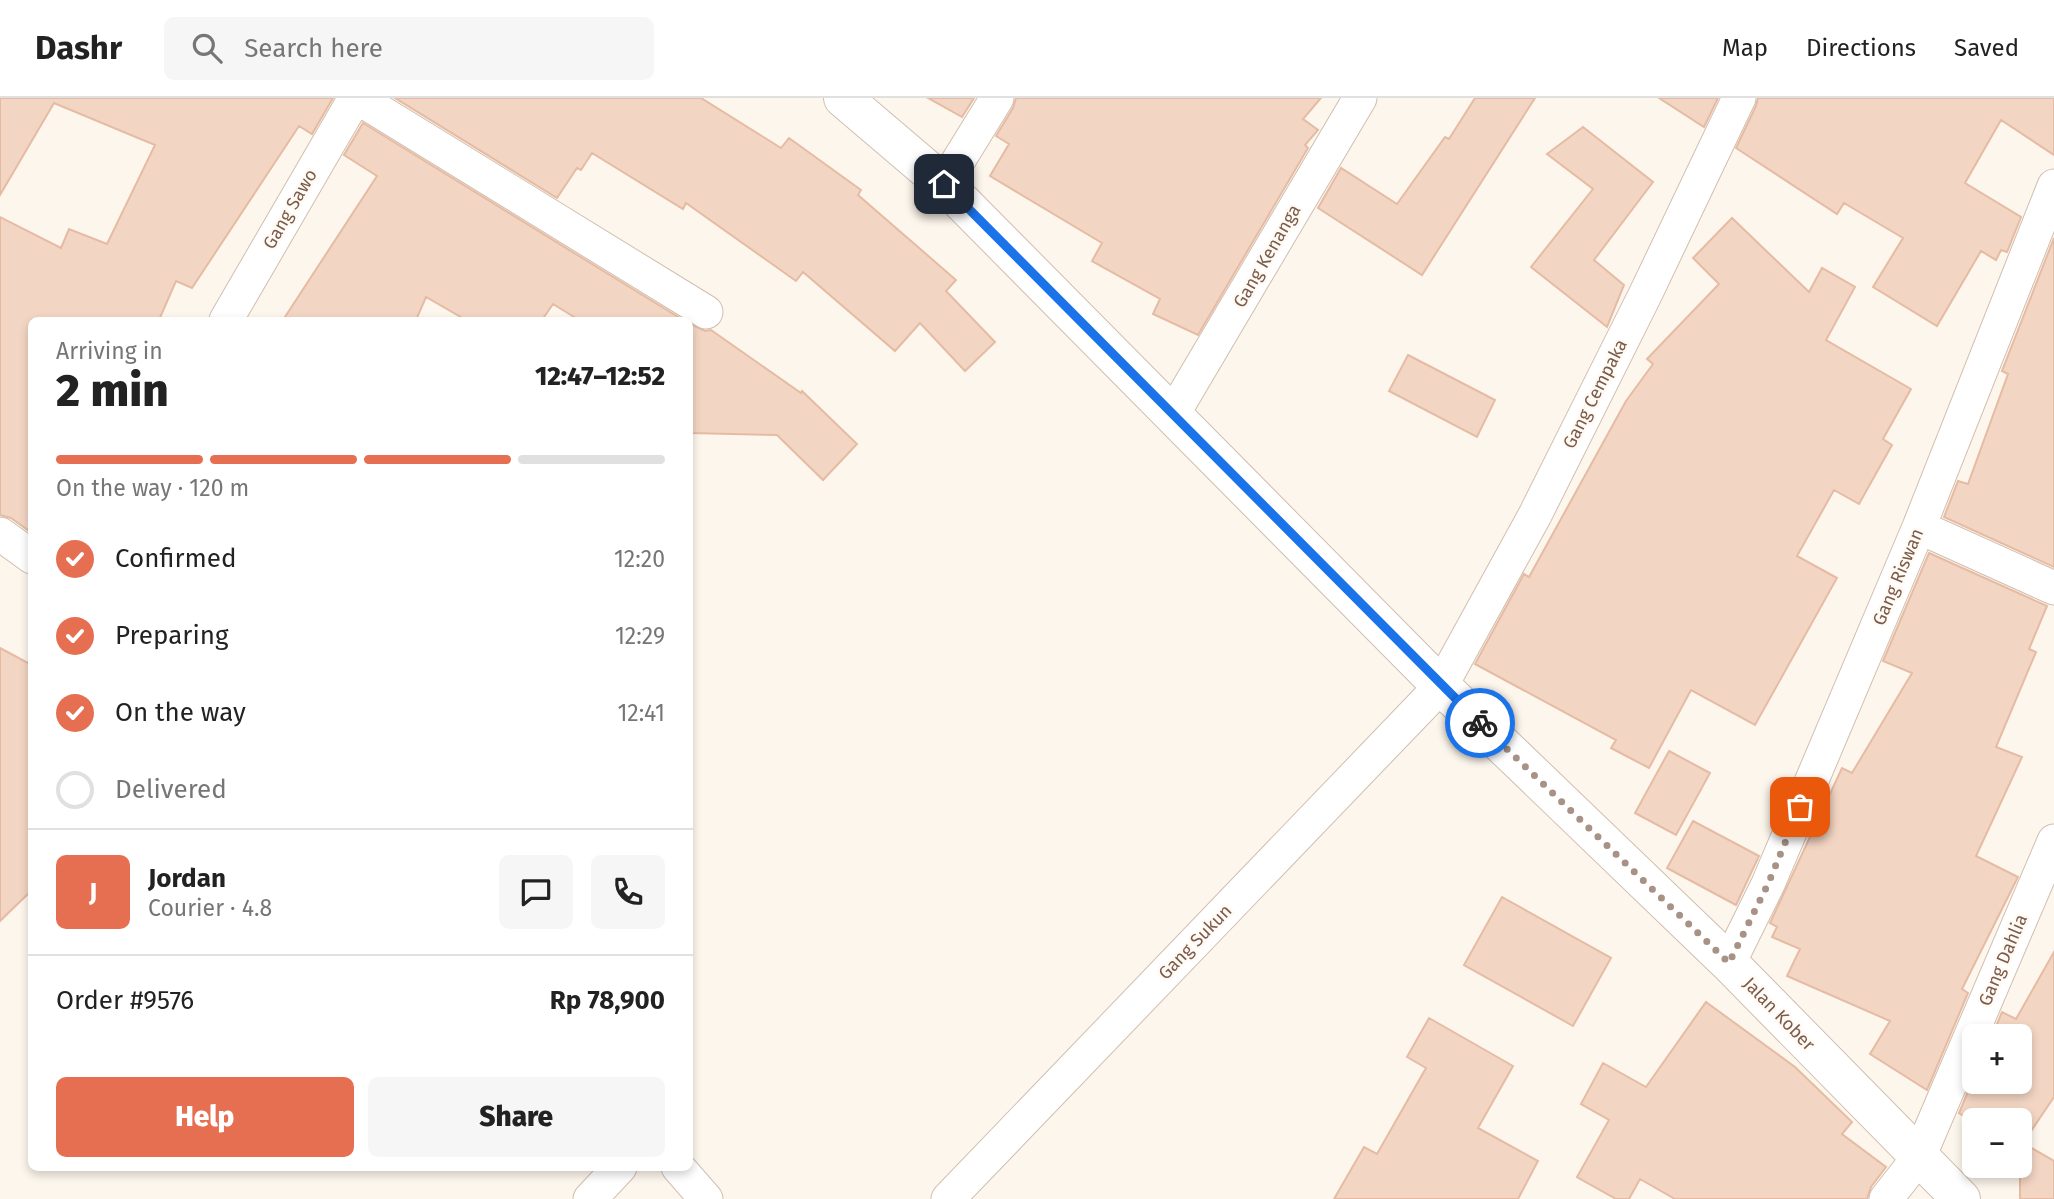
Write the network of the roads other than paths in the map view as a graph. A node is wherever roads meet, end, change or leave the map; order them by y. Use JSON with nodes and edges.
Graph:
{"nodes":[{"id":1,"x":356,"y":98,"type":"edge"},
{"id":2,"x":843,"y":98,"type":"edge"},
{"id":3,"x":998,"y":98,"type":"edge"},
{"id":4,"x":1360,"y":98,"type":"edge"},
{"id":5,"x":1739,"y":98,"type":"edge"},
{"id":6,"x":944,"y":184,"type":"junction"},
{"id":7,"x":2054,"y":186,"type":"edge"},
{"id":8,"x":706,"y":312,"type":"dead end"},
{"id":9,"x":228,"y":317,"type":"edge"},
{"id":10,"x":1173,"y":414,"type":"junction"},
{"id":11,"x":1919,"y":527,"type":"junction"},
{"id":12,"x":0,"y":534,"type":"edge"},
{"id":13,"x":28,"y":555,"type":"edge"},
{"id":14,"x":2054,"y":589,"type":"edge"},
{"id":15,"x":1441,"y":685,"type":"junction"},
{"id":16,"x":2054,"y":841,"type":"edge"},
{"id":17,"x":1729,"y":963,"type":"junction"},
{"id":18,"x":1919,"y":1157,"type":"junction"},
{"id":19,"x":616,"y":1171,"type":"edge"},
{"id":20,"x":682,"y":1171,"type":"edge"},
{"id":21,"x":590,"y":1199,"type":"edge"},
{"id":22,"x":706,"y":1199,"type":"edge"},
{"id":23,"x":948,"y":1199,"type":"edge"},
{"id":24,"x":1886,"y":1199,"type":"edge"},
{"id":25,"x":1961,"y":1199,"type":"edge"}],
"edges":[{"from":1,"to":8,"type":"street"},
{"from":1,"to":9,"type":"street","name":"Gang Sawo"},
{"from":2,"to":6,"type":"street","name":"Jalan Kober"},
{"from":3,"to":6,"type":"street"},
{"from":4,"to":10,"type":"street","name":"Gang Kenanga"},
{"from":5,"to":15,"type":"street","name":"Gang Cempaka"},
{"from":6,"to":10,"type":"street","name":"Jalan Kober"},
{"from":7,"to":11,"type":"street","name":"Gang Riswan"},
{"from":10,"to":15,"type":"street","name":"Jalan Kober"},
{"from":11,"to":14,"type":"street"},
{"from":11,"to":17,"type":"street","name":"Gang Riswan"},
{"from":12,"to":13,"type":"street"},
{"from":15,"to":17,"type":"street","name":"Jalan Kober"},
{"from":15,"to":23,"type":"street","name":"Gang Sukun"},
{"from":16,"to":18,"type":"street","name":"Gang Dahlia"},
{"from":17,"to":18,"type":"street","name":"Jalan Kober"},
{"from":18,"to":24,"type":"street","name":"Gang Dahlia"},
{"from":18,"to":25,"type":"street","name":"Jalan Kober"},
{"from":19,"to":21,"type":"street"},
{"from":20,"to":22,"type":"street"}]}
